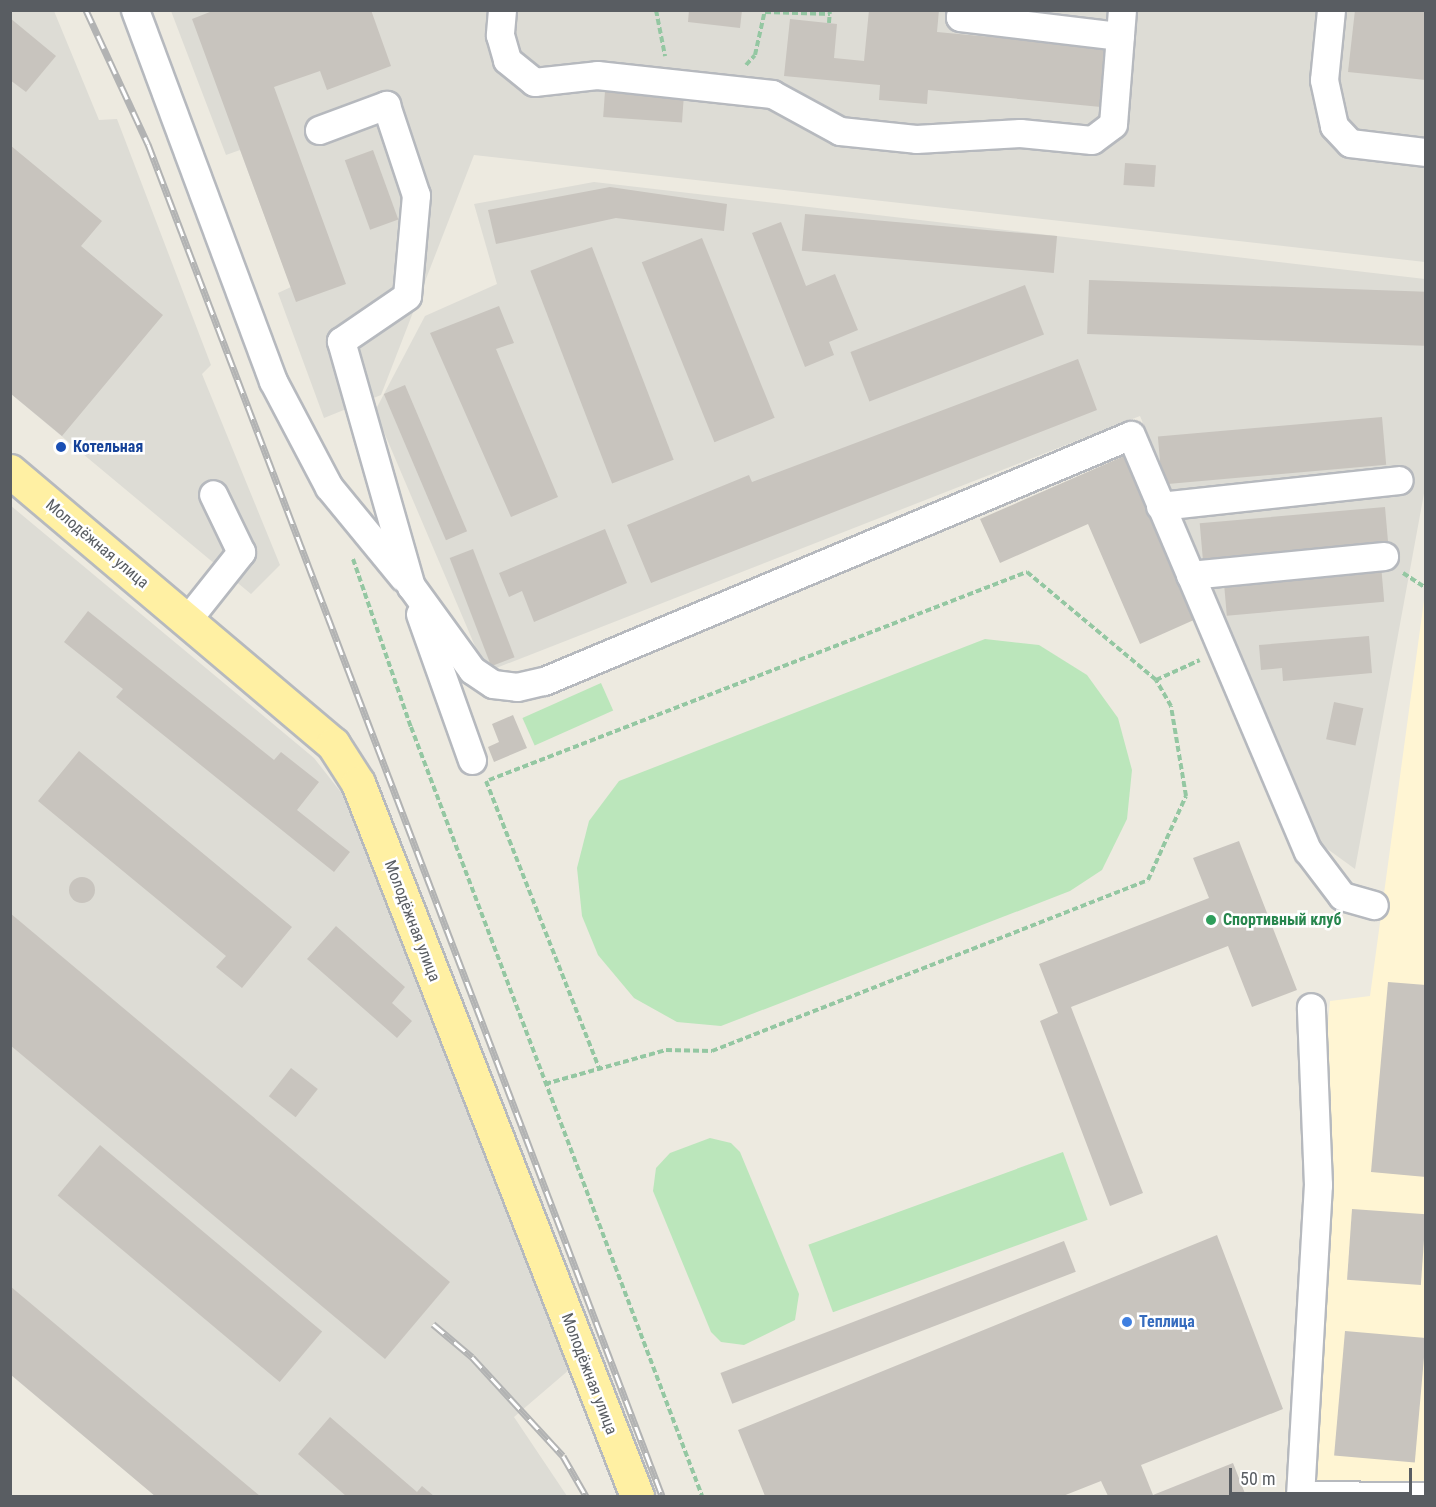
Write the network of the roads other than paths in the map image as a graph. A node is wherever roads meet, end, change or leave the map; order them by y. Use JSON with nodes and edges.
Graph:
{"nodes":[{"id":1,"x":135,"y":10,"type":"edge"},
{"id":2,"x":502,"y":10,"type":"edge"},
{"id":3,"x":961,"y":10,"type":"edge"},
{"id":4,"x":1331,"y":10,"type":"edge"},
{"id":5,"x":1121,"y":23,"type":"edge"},
{"id":6,"x":319,"y":130,"type":"dead end"},
{"id":7,"x":1425,"y":152,"type":"edge"},
{"id":8,"x":10,"y":471,"type":"edge"},
{"id":9,"x":1399,"y":480,"type":"dead end"},
{"id":10,"x":213,"y":494,"type":"dead end"},
{"id":11,"x":1161,"y":506,"type":"junction"},
{"id":12,"x":1384,"y":556,"type":"dead end"},
{"id":13,"x":1190,"y":575,"type":"junction"},
{"id":14,"x":411,"y":586,"type":"junction"},
{"id":15,"x":187,"y":620,"type":"junction"},
{"id":16,"x":479,"y":770,"type":"road end"},
{"id":17,"x":1374,"y":905,"type":"dead end"},
{"id":18,"x":1311,"y":1007,"type":"dead end"},
{"id":19,"x":1300,"y":1496,"type":"edge"},
{"id":20,"x":1425,"y":1496,"type":"edge"},
{"id":21,"x":637,"y":1497,"type":"edge"}],
"edges":[{"from":1,"to":14,"type":"street"},
{"from":2,"to":5,"type":"street"},
{"from":3,"to":5,"type":"street"},
{"from":4,"to":7,"type":"street"},
{"from":6,"to":14,"type":"street"},
{"from":8,"to":15,"type":"main road","name":"Молодёжная улица"},
{"from":9,"to":11,"type":"street"},
{"from":10,"to":15,"type":"street"},
{"from":11,"to":13,"type":"street"},
{"from":11,"to":14,"type":"street"},
{"from":12,"to":13,"type":"street"},
{"from":13,"to":17,"type":"street"},
{"from":14,"to":16,"type":"street"},
{"from":15,"to":21,"type":"main road","name":"Молодёжная улица"},
{"from":18,"to":19,"type":"street"},
{"from":19,"to":20,"type":"street"}]}
